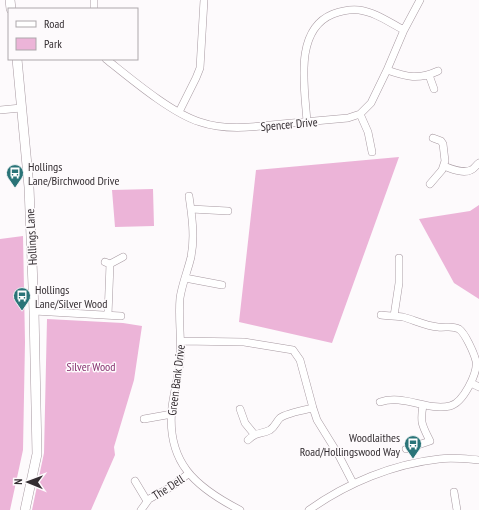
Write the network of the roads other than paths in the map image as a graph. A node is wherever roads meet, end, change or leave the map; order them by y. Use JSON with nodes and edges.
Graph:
{"nodes":[{"id":1,"x":204,"y":0,"type":"edge"},
{"id":2,"x":420,"y":0,"type":"edge"},
{"id":3,"x":404,"y":30,"type":"junction"},
{"id":4,"x":17,"y":60,"type":"edge"},
{"id":5,"x":107,"y":60,"type":"edge"},
{"id":6,"x":387,"y":70,"type":"junction"},
{"id":7,"x":438,"y":71,"type":"dead end"},
{"id":8,"x":428,"y":75,"type":"junction"},
{"id":9,"x":434,"y":89,"type":"dead end"},
{"id":10,"x":21,"y":108,"type":"junction"},
{"id":11,"x":0,"y":110,"type":"edge"},
{"id":12,"x":179,"y":112,"type":"junction"},
{"id":13,"x":360,"y":114,"type":"junction"},
{"id":14,"x":307,"y":122,"type":"junction"},
{"id":15,"x":433,"y":138,"type":"dead end"},
{"id":16,"x":372,"y":152,"type":"dead end"},
{"id":17,"x":479,"y":163,"type":"edge"},
{"id":18,"x":444,"y":166,"type":"junction"},
{"id":19,"x":430,"y":184,"type":"dead end"},
{"id":20,"x":189,"y":196,"type":"dead end"},
{"id":21,"x":191,"y":209,"type":"junction"},
{"id":22,"x":228,"y":211,"type":"dead end"},
{"id":23,"x":123,"y":257,"type":"dead end"},
{"id":24,"x":399,"y":258,"type":"dead end"},
{"id":25,"x":185,"y":278,"type":"junction"},
{"id":26,"x":222,"y":285,"type":"dead end"},
{"id":27,"x":34,"y":312,"type":"junction"},
{"id":28,"x":108,"y":315,"type":"junction"},
{"id":29,"x":381,"y":315,"type":"dead end"},
{"id":30,"x":121,"y":316,"type":"dead end"},
{"id":31,"x":394,"y":316,"type":"junction"},
{"id":32,"x":181,"y":341,"type":"junction"},
{"id":33,"x":471,"y":382,"type":"junction"},
{"id":34,"x":479,"y":387,"type":"edge"},
{"id":35,"x":380,"y":402,"type":"dead end"},
{"id":36,"x":423,"y":404,"type":"junction"},
{"id":37,"x":313,"y":408,"type":"junction"},
{"id":38,"x":240,"y":409,"type":"dead end"},
{"id":39,"x":172,"y":414,"type":"junction"},
{"id":40,"x":144,"y":419,"type":"dead end"},
{"id":41,"x":254,"y":434,"type":"junction"},
{"id":42,"x":248,"y":440,"type":"dead end"},
{"id":43,"x":406,"y":449,"type":"dead end"},
{"id":44,"x":479,"y":460,"type":"edge"},
{"id":45,"x":188,"y":474,"type":"junction"},
{"id":46,"x":135,"y":481,"type":"dead end"},
{"id":47,"x":353,"y":483,"type":"junction"},
{"id":48,"x":454,"y":492,"type":"dead end"},
{"id":49,"x":147,"y":501,"type":"junction"},
{"id":50,"x":25,"y":510,"type":"edge"},
{"id":51,"x":141,"y":510,"type":"edge"},
{"id":52,"x":240,"y":510,"type":"edge"},
{"id":53,"x":309,"y":510,"type":"edge"},
{"id":54,"x":457,"y":510,"type":"edge"}],
"edges":[{"from":1,"to":12,"type":"street"},
{"from":2,"to":3,"type":"street"},
{"from":3,"to":6,"type":"street"},
{"from":3,"to":14,"type":"street"},
{"from":4,"to":10,"type":"street","name":"Hollings Lane"},
{"from":5,"to":12,"type":"street","name":"Spencer Drive"},
{"from":6,"to":8,"type":"street"},
{"from":6,"to":13,"type":"street"},
{"from":7,"to":8,"type":"street"},
{"from":8,"to":9,"type":"street"},
{"from":10,"to":11,"type":"street"},
{"from":10,"to":27,"type":"street","name":"Hollings Lane"},
{"from":12,"to":14,"type":"street","name":"Spencer Drive"},
{"from":13,"to":14,"type":"street","name":"Spencer Drive"},
{"from":13,"to":16,"type":"street"},
{"from":15,"to":18,"type":"street"},
{"from":17,"to":18,"type":"street"},
{"from":18,"to":19,"type":"street"},
{"from":20,"to":21,"type":"street","name":"Green Bank Drive"},
{"from":21,"to":22,"type":"street"},
{"from":21,"to":25,"type":"street","name":"Green Bank Drive"},
{"from":23,"to":28,"type":"street"},
{"from":24,"to":31,"type":"street"},
{"from":25,"to":26,"type":"street"},
{"from":25,"to":32,"type":"street","name":"Green Bank Drive"},
{"from":27,"to":28,"type":"street"},
{"from":27,"to":50,"type":"street","name":"Hollings Lane"},
{"from":28,"to":30,"type":"street"},
{"from":29,"to":31,"type":"street"},
{"from":31,"to":33,"type":"street"},
{"from":32,"to":37,"type":"street"},
{"from":32,"to":39,"type":"street","name":"Green Bank Drive"},
{"from":33,"to":34,"type":"street"},
{"from":33,"to":36,"type":"street"},
{"from":35,"to":36,"type":"street"},
{"from":36,"to":43,"type":"street"},
{"from":37,"to":41,"type":"street"},
{"from":37,"to":47,"type":"street"},
{"from":38,"to":41,"type":"street"},
{"from":39,"to":40,"type":"street"},
{"from":39,"to":45,"type":"street","name":"Green Bank Drive"},
{"from":41,"to":42,"type":"street"},
{"from":44,"to":47,"type":"street"},
{"from":45,"to":49,"type":"street","name":"The Dell"},
{"from":45,"to":52,"type":"street","name":"Green Bank Drive"},
{"from":46,"to":49,"type":"street","name":"The Dell"},
{"from":47,"to":53,"type":"street"},
{"from":48,"to":54,"type":"street"},
{"from":49,"to":51,"type":"street","name":"The Dell"}]}
